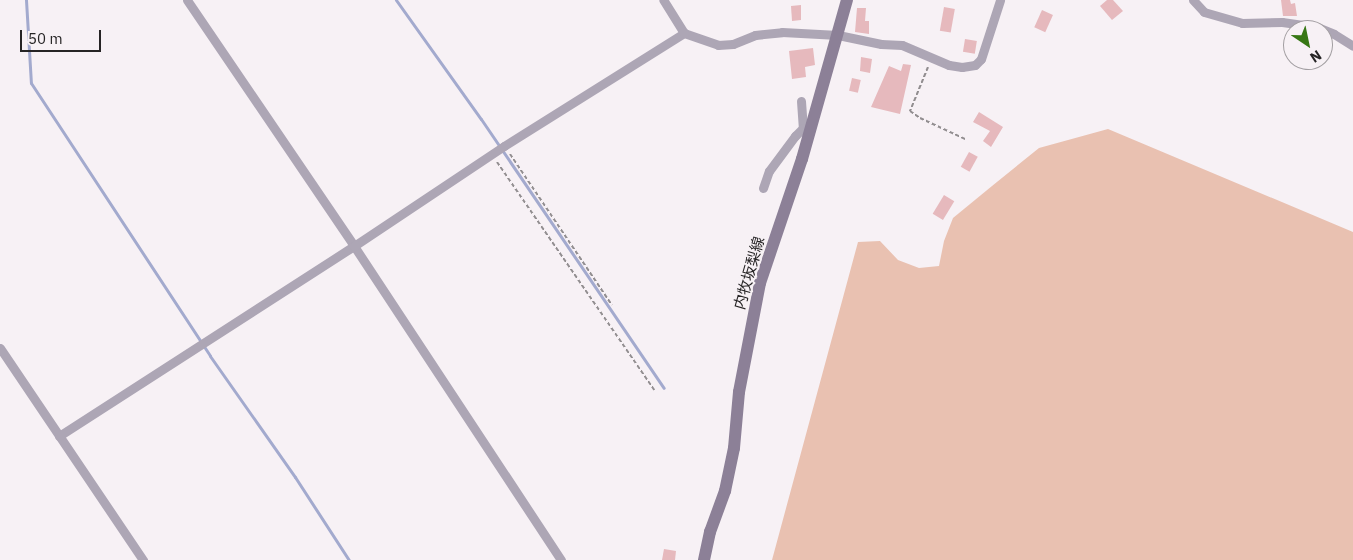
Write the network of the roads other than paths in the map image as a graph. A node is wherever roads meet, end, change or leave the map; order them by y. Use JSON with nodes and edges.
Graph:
{"nodes":[{"id":1,"x":187,"y":0,"type":"edge"},
{"id":2,"x":663,"y":0,"type":"edge"},
{"id":3,"x":847,"y":0,"type":"edge"},
{"id":4,"x":1000,"y":0,"type":"edge"},
{"id":5,"x":1193,"y":0,"type":"edge"},
{"id":6,"x":684,"y":32,"type":"junction"},
{"id":7,"x":838,"y":35,"type":"junction"},
{"id":8,"x":1353,"y":46,"type":"edge"},
{"id":9,"x":801,"y":101,"type":"dead end"},
{"id":10,"x":807,"y":129,"type":"junction"},
{"id":11,"x":763,"y":188,"type":"dead end"},
{"id":12,"x":354,"y":246,"type":"junction"},
{"id":13,"x":0,"y":348,"type":"edge"},
{"id":14,"x":59,"y":436,"type":"junction"},
{"id":15,"x":143,"y":560,"type":"edge"},
{"id":16,"x":561,"y":560,"type":"edge"},
{"id":17,"x":704,"y":560,"type":"edge"}],
"edges":[{"from":1,"to":12,"type":"street"},
{"from":2,"to":6,"type":"street"},
{"from":3,"to":7,"type":"main road","name":"内牧坂梨線"},
{"from":4,"to":7,"type":"street"},
{"from":5,"to":8,"type":"street"},
{"from":6,"to":7,"type":"street"},
{"from":6,"to":12,"type":"street"},
{"from":7,"to":10,"type":"main road","name":"内牧坂梨線"},
{"from":9,"to":10,"type":"street"},
{"from":10,"to":11,"type":"street"},
{"from":10,"to":17,"type":"main road","name":"内牧坂梨線"},
{"from":12,"to":14,"type":"street"},
{"from":12,"to":16,"type":"street"},
{"from":13,"to":14,"type":"street"},
{"from":14,"to":15,"type":"street"}]}
